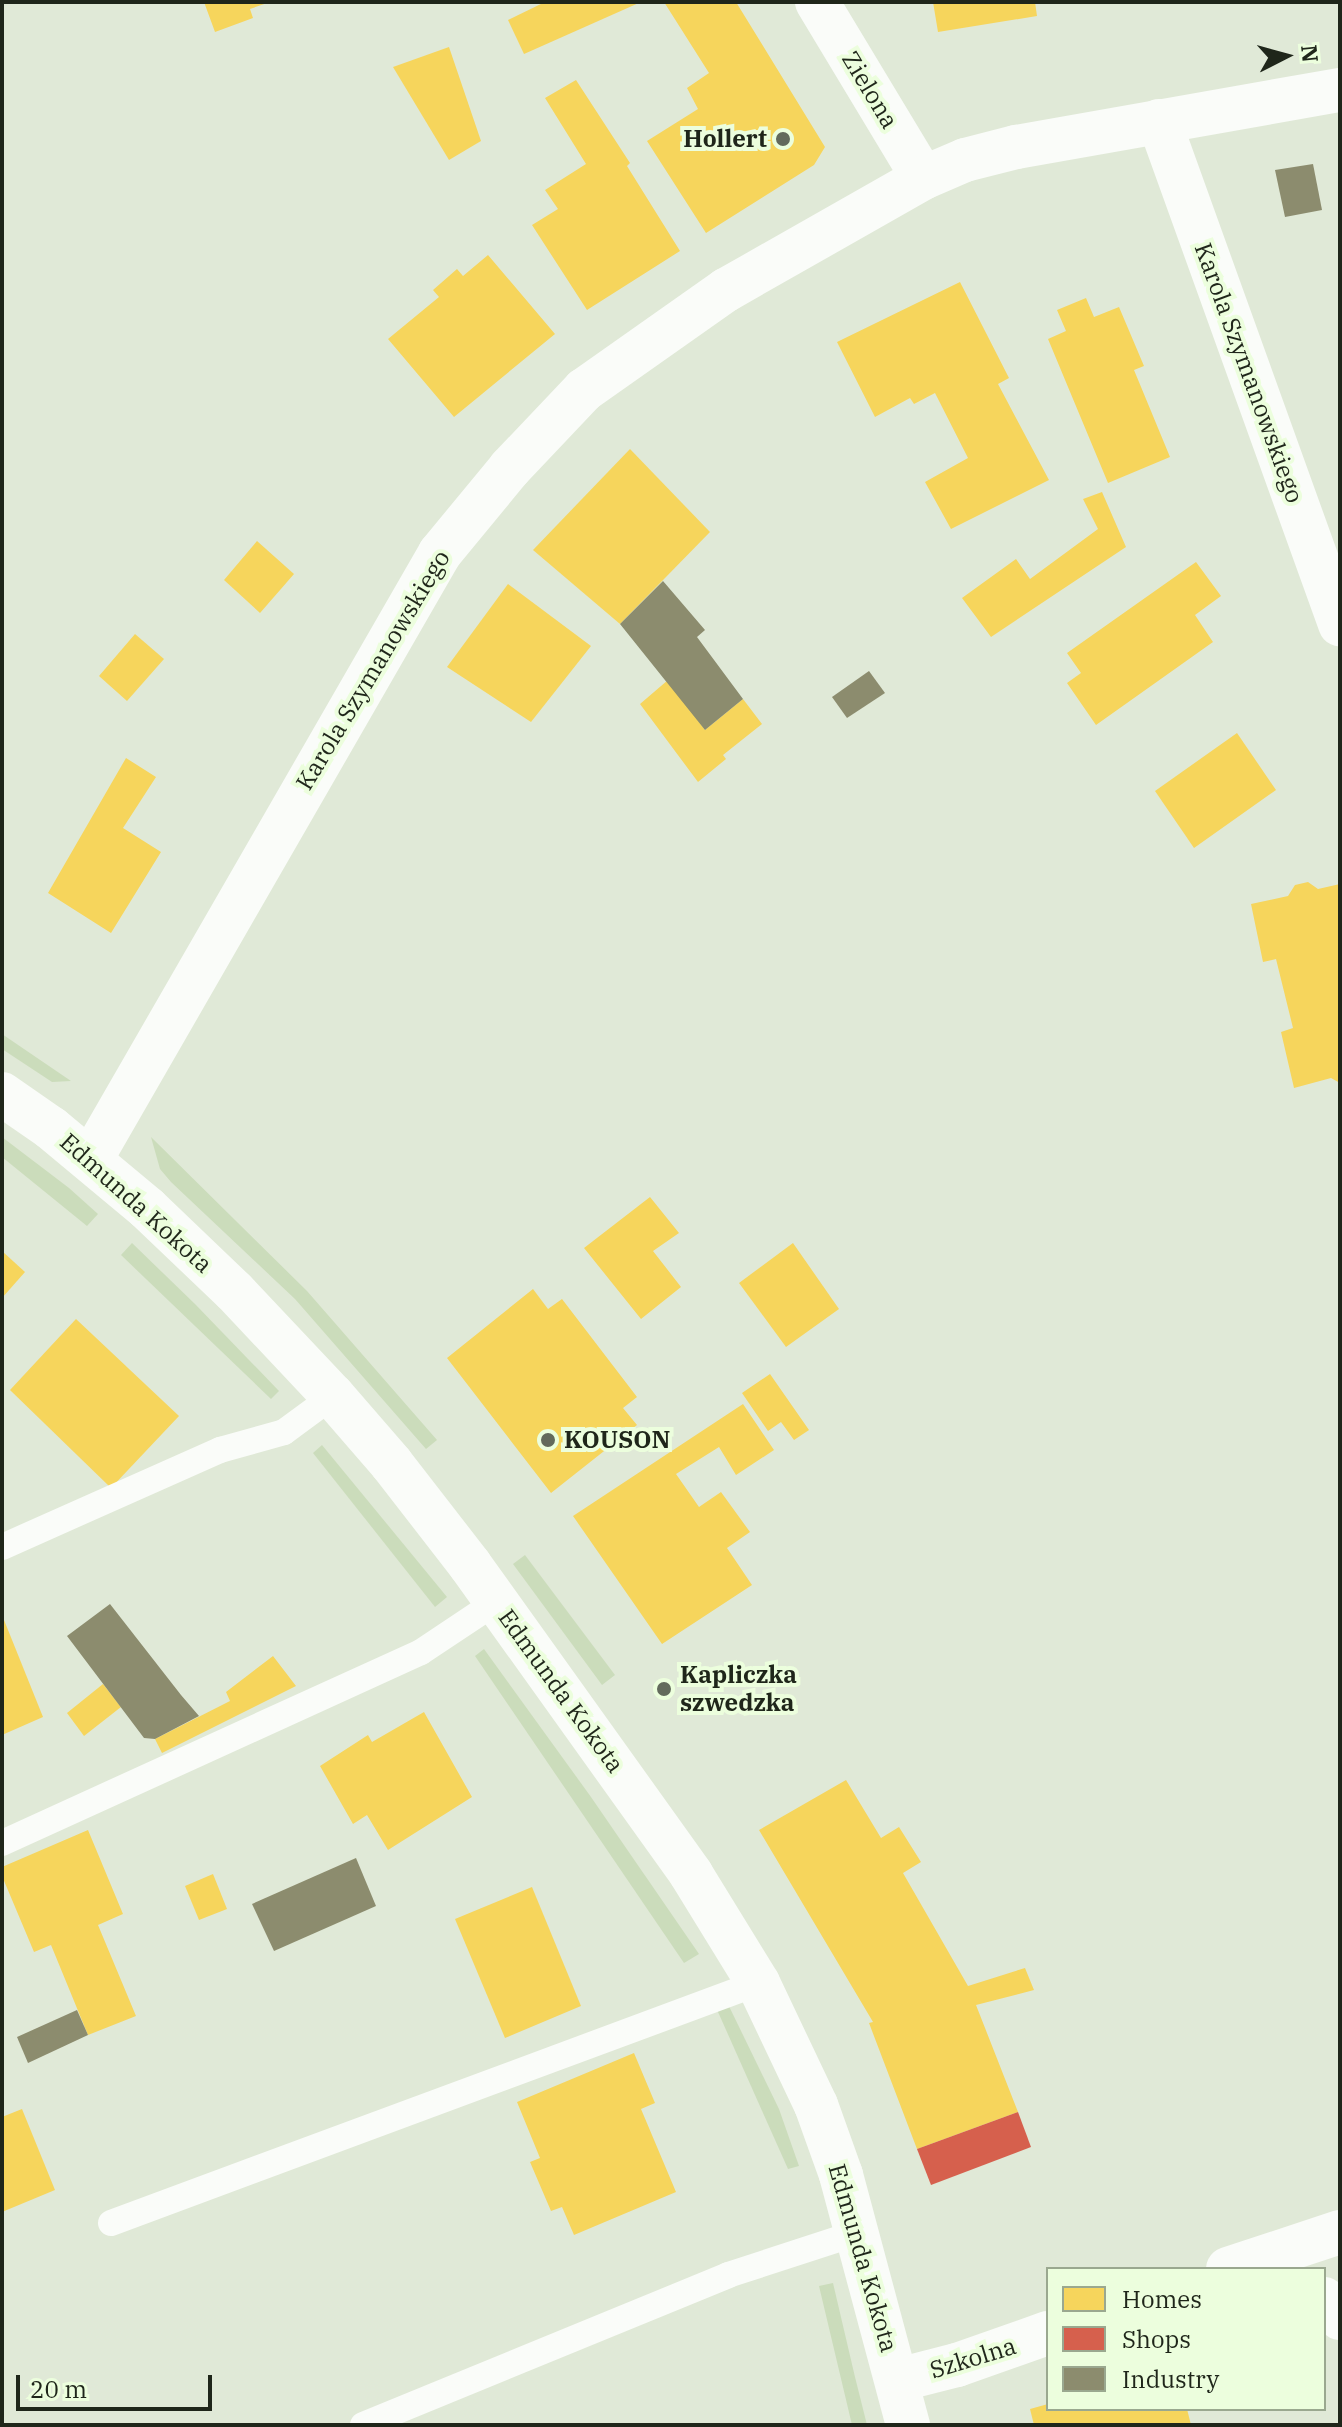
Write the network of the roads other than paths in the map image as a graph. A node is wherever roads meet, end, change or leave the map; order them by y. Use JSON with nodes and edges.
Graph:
{"nodes":[{"id":1,"x":817,"y":2,"type":"edge"},
{"id":2,"x":1340,"y":90,"type":"edge"},
{"id":3,"x":1159,"y":121,"type":"junction"},
{"id":4,"x":923,"y":178,"type":"junction"},
{"id":5,"x":1340,"y":624,"type":"edge"},
{"id":6,"x":2,"y":1094,"type":"edge"},
{"id":7,"x":91,"y":1159,"type":"junction"},
{"id":8,"x":333,"y":1396,"type":"junction"},
{"id":9,"x":2,"y":1547,"type":"edge"},
{"id":10,"x":496,"y":1602,"type":"junction"},
{"id":11,"x":2,"y":1843,"type":"edge"},
{"id":12,"x":758,"y":1983,"type":"junction"},
{"id":13,"x":111,"y":2223,"type":"dead end"},
{"id":14,"x":1340,"y":2232,"type":"edge"},
{"id":15,"x":857,"y":2233,"type":"junction"},
{"id":16,"x":1291,"y":2259,"type":"edge"},
{"id":17,"x":1241,"y":2267,"type":"edge"},
{"id":18,"x":1326,"y":2301,"type":"edge"},
{"id":19,"x":1340,"y":2318,"type":"edge"},
{"id":20,"x":1046,"y":2334,"type":"edge"},
{"id":21,"x":898,"y":2380,"type":"junction"},
{"id":22,"x":363,"y":2425,"type":"edge"},
{"id":23,"x":908,"y":2425,"type":"edge"}],
"edges":[{"from":1,"to":4,"type":"street","name":"Zielona"},
{"from":2,"to":3,"type":"street","name":"Karola Szymanowskiego"},
{"from":3,"to":4,"type":"street","name":"Karola Szymanowskiego"},
{"from":3,"to":5,"type":"street","name":"Karola Szymanowskiego"},
{"from":4,"to":7,"type":"street","name":"Karola Szymanowskiego"},
{"from":6,"to":7,"type":"street","name":"Edmunda Kokota"},
{"from":7,"to":8,"type":"street","name":"Edmunda Kokota"},
{"from":8,"to":9,"type":"lane"},
{"from":8,"to":10,"type":"street","name":"Edmunda Kokota"},
{"from":10,"to":11,"type":"lane"},
{"from":10,"to":12,"type":"street","name":"Edmunda Kokota"},
{"from":12,"to":13,"type":"lane"},
{"from":12,"to":15,"type":"street","name":"Edmunda Kokota"},
{"from":14,"to":16,"type":"street"},
{"from":15,"to":21,"type":"street","name":"Edmunda Kokota"},
{"from":15,"to":22,"type":"lane"},
{"from":16,"to":17,"type":"street"},
{"from":18,"to":19,"type":"street"},
{"from":20,"to":21,"type":"street","name":"Szkolna"},
{"from":21,"to":23,"type":"street","name":"Edmunda Kokota"}]}
